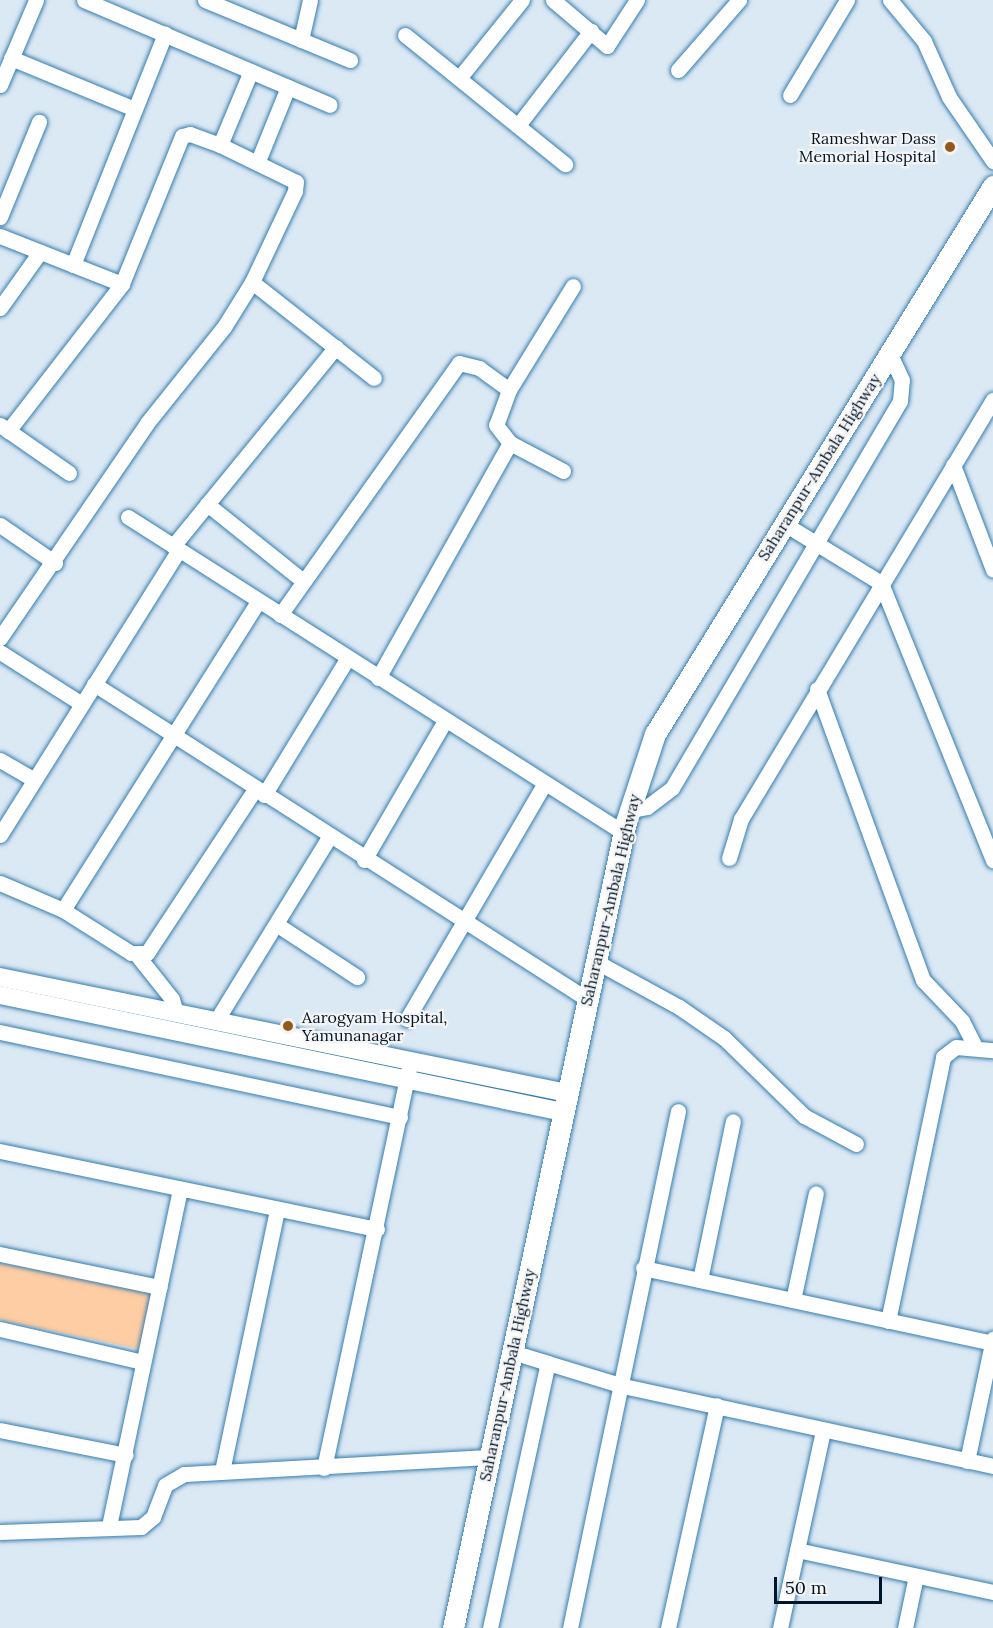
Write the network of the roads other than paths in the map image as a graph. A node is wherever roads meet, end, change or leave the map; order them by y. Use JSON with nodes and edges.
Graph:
{"nodes":[{"id":1,"x":36,"y":0,"type":"edge"},
{"id":2,"x":84,"y":0,"type":"edge"},
{"id":3,"x":205,"y":0,"type":"edge"},
{"id":4,"x":310,"y":0,"type":"edge"},
{"id":5,"x":522,"y":0,"type":"edge"},
{"id":6,"x":553,"y":0,"type":"edge"},
{"id":7,"x":637,"y":0,"type":"edge"},
{"id":8,"x":739,"y":0,"type":"edge"},
{"id":9,"x":847,"y":0,"type":"edge"},
{"id":10,"x":890,"y":0,"type":"edge"},
{"id":11,"x":591,"y":31,"type":"junction"},
{"id":12,"x":165,"y":34,"type":"junction"},
{"id":13,"x":405,"y":35,"type":"dead end"},
{"id":14,"x":301,"y":40,"type":"junction"},
{"id":15,"x":11,"y":58,"type":"junction"},
{"id":16,"x":350,"y":60,"type":"dead end"},
{"id":17,"x":678,"y":70,"type":"dead end"},
{"id":18,"x":251,"y":71,"type":"junction"},
{"id":19,"x":460,"y":77,"type":"junction"},
{"id":20,"x":0,"y":84,"type":"edge"},
{"id":21,"x":288,"y":87,"type":"junction"},
{"id":22,"x":790,"y":95,"type":"dead end"},
{"id":23,"x":330,"y":105,"type":"dead end"},
{"id":24,"x":135,"y":109,"type":"junction"},
{"id":25,"x":39,"y":122,"type":"dead end"},
{"id":26,"x":519,"y":124,"type":"junction"},
{"id":27,"x":220,"y":145,"type":"junction"},
{"id":28,"x":258,"y":161,"type":"junction"},
{"id":29,"x":993,"y":161,"type":"edge"},
{"id":30,"x":565,"y":164,"type":"dead end"},
{"id":31,"x":993,"y":186,"type":"edge"},
{"id":32,"x":0,"y":217,"type":"edge"},
{"id":33,"x":0,"y":236,"type":"edge"},
{"id":34,"x":40,"y":252,"type":"junction"},
{"id":35,"x":73,"y":265,"type":"junction"},
{"id":36,"x":252,"y":282,"type":"junction"},
{"id":37,"x":122,"y":284,"type":"junction"},
{"id":38,"x":573,"y":286,"type":"dead end"},
{"id":39,"x":0,"y":308,"type":"edge"},
{"id":40,"x":336,"y":347,"type":"junction"},
{"id":41,"x":890,"y":354,"type":"junction"},
{"id":42,"x":374,"y":378,"type":"dead end"},
{"id":43,"x":509,"y":390,"type":"junction"},
{"id":44,"x":993,"y":400,"type":"edge"},
{"id":45,"x":4,"y":428,"type":"edge"},
{"id":46,"x":510,"y":443,"type":"junction"},
{"id":47,"x":952,"y":465,"type":"junction"},
{"id":48,"x":563,"y":471,"type":"dead end"},
{"id":49,"x":69,"y":473,"type":"dead end"},
{"id":50,"x":207,"y":504,"type":"junction"},
{"id":51,"x":128,"y":517,"type":"dead end"},
{"id":52,"x":783,"y":523,"type":"junction"},
{"id":53,"x":0,"y":525,"type":"edge"},
{"id":54,"x":817,"y":545,"type":"junction"},
{"id":55,"x":176,"y":548,"type":"junction"},
{"id":56,"x":55,"y":563,"type":"junction"},
{"id":57,"x":993,"y":570,"type":"edge"},
{"id":58,"x":303,"y":582,"type":"junction"},
{"id":59,"x":880,"y":583,"type":"junction"},
{"id":60,"x":258,"y":601,"type":"junction"},
{"id":61,"x":279,"y":615,"type":"junction"},
{"id":62,"x":0,"y":638,"type":"edge"},
{"id":63,"x":0,"y":652,"type":"edge"},
{"id":64,"x":347,"y":658,"type":"junction"},
{"id":65,"x":378,"y":678,"type":"junction"},
{"id":66,"x":94,"y":684,"type":"junction"},
{"id":67,"x":818,"y":689,"type":"junction"},
{"id":68,"x":81,"y":704,"type":"junction"},
{"id":69,"x":445,"y":721,"type":"junction"},
{"id":70,"x":172,"y":735,"type":"junction"},
{"id":71,"x":0,"y":760,"type":"edge"},
{"id":72,"x":34,"y":780,"type":"junction"},
{"id":73,"x":545,"y":783,"type":"junction"},
{"id":74,"x":260,"y":792,"type":"junction"},
{"id":75,"x":630,"y":810,"type":"junction"},
{"id":76,"x":624,"y":833,"type":"junction"},
{"id":77,"x":0,"y":835,"type":"edge"},
{"id":78,"x":329,"y":837,"type":"junction"},
{"id":79,"x":729,"y":858,"type":"dead end"},
{"id":80,"x":364,"y":860,"type":"junction"},
{"id":81,"x":993,"y":860,"type":"edge"},
{"id":82,"x":0,"y":884,"type":"edge"},
{"id":83,"x":63,"y":910,"type":"junction"},
{"id":84,"x":462,"y":922,"type":"junction"},
{"id":85,"x":276,"y":924,"type":"junction"},
{"id":86,"x":137,"y":955,"type":"junction"},
{"id":87,"x":595,"y":961,"type":"junction"},
{"id":88,"x":0,"y":977,"type":"edge"},
{"id":89,"x":357,"y":978,"type":"dead end"},
{"id":90,"x":0,"y":995,"type":"edge"},
{"id":91,"x":587,"y":999,"type":"junction"},
{"id":92,"x":176,"y":1013,"type":"junction"},
{"id":93,"x":407,"y":1018,"type":"dead end"},
{"id":94,"x":216,"y":1021,"type":"junction"},
{"id":95,"x":0,"y":1032,"type":"edge"},
{"id":96,"x":975,"y":1047,"type":"junction"},
{"id":97,"x":993,"y":1050,"type":"edge"},
{"id":98,"x":409,"y":1070,"type":"junction"},
{"id":99,"x":565,"y":1102,"type":"junction"},
{"id":100,"x":678,"y":1111,"type":"dead end"},
{"id":101,"x":399,"y":1117,"type":"junction"},
{"id":102,"x":733,"y":1121,"type":"dead end"},
{"id":103,"x":856,"y":1144,"type":"dead end"},
{"id":104,"x":0,"y":1151,"type":"edge"},
{"id":105,"x":180,"y":1189,"type":"junction"},
{"id":106,"x":816,"y":1193,"type":"dead end"},
{"id":107,"x":277,"y":1209,"type":"junction"},
{"id":108,"x":377,"y":1230,"type":"junction"},
{"id":109,"x":0,"y":1254,"type":"edge"},
{"id":110,"x":643,"y":1268,"type":"junction"},
{"id":111,"x":700,"y":1280,"type":"junction"},
{"id":112,"x":160,"y":1287,"type":"junction"},
{"id":113,"x":793,"y":1300,"type":"junction"},
{"id":114,"x":888,"y":1321,"type":"junction"},
{"id":115,"x":0,"y":1329,"type":"edge"},
{"id":116,"x":993,"y":1341,"type":"edge"},
{"id":117,"x":512,"y":1352,"type":"junction"},
{"id":118,"x":143,"y":1362,"type":"junction"},
{"id":119,"x":548,"y":1363,"type":"junction"},
{"id":120,"x":623,"y":1386,"type":"junction"},
{"id":121,"x":717,"y":1406,"type":"junction"},
{"id":122,"x":0,"y":1430,"type":"edge"},
{"id":123,"x":824,"y":1430,"type":"junction"},
{"id":124,"x":126,"y":1455,"type":"junction"},
{"id":125,"x":490,"y":1457,"type":"junction"},
{"id":126,"x":967,"y":1461,"type":"junction"},
{"id":127,"x":993,"y":1467,"type":"edge"},
{"id":128,"x":324,"y":1468,"type":"junction"},
{"id":129,"x":222,"y":1471,"type":"junction"},
{"id":130,"x":109,"y":1526,"type":"junction"},
{"id":131,"x":0,"y":1532,"type":"edge"},
{"id":132,"x":797,"y":1550,"type":"junction"},
{"id":133,"x":916,"y":1576,"type":"junction"},
{"id":134,"x":993,"y":1592,"type":"edge"},
{"id":135,"x":453,"y":1628,"type":"edge"},
{"id":136,"x":490,"y":1628,"type":"edge"},
{"id":137,"x":570,"y":1628,"type":"edge"},
{"id":138,"x":668,"y":1628,"type":"edge"},
{"id":139,"x":780,"y":1628,"type":"edge"},
{"id":140,"x":905,"y":1628,"type":"edge"}],
"edges":[{"from":1,"to":15,"type":"street"},
{"from":2,"to":12,"type":"street"},
{"from":3,"to":14,"type":"street"},
{"from":4,"to":14,"type":"street"},
{"from":5,"to":19,"type":"street"},
{"from":6,"to":11,"type":"street"},
{"from":7,"to":11,"type":"street"},
{"from":8,"to":17,"type":"street"},
{"from":9,"to":22,"type":"street"},
{"from":10,"to":29,"type":"street"},
{"from":11,"to":26,"type":"street"},
{"from":12,"to":18,"type":"street"},
{"from":12,"to":24,"type":"street"},
{"from":13,"to":19,"type":"street"},
{"from":14,"to":16,"type":"street"},
{"from":15,"to":20,"type":"street"},
{"from":15,"to":24,"type":"street"},
{"from":18,"to":21,"type":"street"},
{"from":18,"to":27,"type":"street"},
{"from":19,"to":26,"type":"street"},
{"from":21,"to":23,"type":"street"},
{"from":21,"to":28,"type":"street"},
{"from":24,"to":35,"type":"street"},
{"from":25,"to":32,"type":"street"},
{"from":26,"to":30,"type":"street"},
{"from":27,"to":28,"type":"street"},
{"from":27,"to":37,"type":"street"},
{"from":28,"to":36,"type":"street"},
{"from":31,"to":41,"type":"main road","name":"Saharanpur-Ambala Highway"},
{"from":33,"to":34,"type":"street"},
{"from":34,"to":35,"type":"street"},
{"from":34,"to":39,"type":"street"},
{"from":35,"to":37,"type":"street"},
{"from":36,"to":40,"type":"street"},
{"from":36,"to":56,"type":"street"},
{"from":37,"to":45,"type":"street"},
{"from":38,"to":43,"type":"street"},
{"from":40,"to":42,"type":"street"},
{"from":40,"to":50,"type":"street"},
{"from":41,"to":52,"type":"main road","name":"Saharanpur-Ambala Highway"},
{"from":41,"to":54,"type":"street"},
{"from":43,"to":46,"type":"street"},
{"from":43,"to":58,"type":"street"},
{"from":44,"to":47,"type":"street"},
{"from":45,"to":49,"type":"street"},
{"from":46,"to":48,"type":"street"},
{"from":46,"to":65,"type":"street"},
{"from":47,"to":57,"type":"street"},
{"from":47,"to":59,"type":"street"},
{"from":50,"to":55,"type":"street"},
{"from":50,"to":58,"type":"street"},
{"from":51,"to":55,"type":"street"},
{"from":52,"to":54,"type":"street"},
{"from":52,"to":75,"type":"main road","name":"Saharanpur-Ambala Highway"},
{"from":53,"to":56,"type":"street"},
{"from":54,"to":59,"type":"street"},
{"from":54,"to":75,"type":"street"},
{"from":55,"to":60,"type":"street"},
{"from":55,"to":66,"type":"street"},
{"from":56,"to":62,"type":"street"},
{"from":58,"to":61,"type":"street"},
{"from":59,"to":67,"type":"street"},
{"from":59,"to":81,"type":"street"},
{"from":60,"to":61,"type":"street"},
{"from":60,"to":70,"type":"street"},
{"from":61,"to":64,"type":"street"},
{"from":63,"to":68,"type":"street"},
{"from":64,"to":65,"type":"street"},
{"from":64,"to":74,"type":"street"},
{"from":65,"to":69,"type":"street"},
{"from":66,"to":68,"type":"street"},
{"from":66,"to":70,"type":"street"},
{"from":67,"to":79,"type":"street"},
{"from":67,"to":96,"type":"street"},
{"from":68,"to":72,"type":"street"},
{"from":69,"to":73,"type":"street"},
{"from":69,"to":80,"type":"street"},
{"from":70,"to":74,"type":"street"},
{"from":70,"to":83,"type":"street"},
{"from":71,"to":72,"type":"street"},
{"from":72,"to":77,"type":"street"},
{"from":73,"to":76,"type":"street"},
{"from":73,"to":84,"type":"street"},
{"from":74,"to":78,"type":"street"},
{"from":74,"to":86,"type":"street"},
{"from":75,"to":76,"type":"main road","name":"Saharanpur-Ambala Highway"},
{"from":76,"to":87,"type":"main road","name":"Saharanpur-Ambala Highway"},
{"from":78,"to":80,"type":"street"},
{"from":78,"to":85,"type":"street"},
{"from":80,"to":84,"type":"street"},
{"from":82,"to":83,"type":"street"},
{"from":83,"to":86,"type":"street"},
{"from":84,"to":91,"type":"street"},
{"from":84,"to":93,"type":"street"},
{"from":85,"to":89,"type":"street"},
{"from":85,"to":94,"type":"street"},
{"from":86,"to":92,"type":"street"},
{"from":87,"to":91,"type":"main road","name":"Saharanpur-Ambala Highway"},
{"from":87,"to":103,"type":"street"},
{"from":88,"to":92,"type":"street"},
{"from":90,"to":98,"type":"street"},
{"from":91,"to":99,"type":"main road","name":"Saharanpur-Ambala Highway"},
{"from":92,"to":94,"type":"street"},
{"from":94,"to":98,"type":"street"},
{"from":95,"to":101,"type":"street"},
{"from":96,"to":97,"type":"street"},
{"from":96,"to":114,"type":"street"},
{"from":98,"to":99,"type":"street"},
{"from":98,"to":101,"type":"street"},
{"from":99,"to":117,"type":"main road","name":"Saharanpur-Ambala Highway"},
{"from":100,"to":110,"type":"street"},
{"from":101,"to":108,"type":"street"},
{"from":102,"to":111,"type":"street"},
{"from":104,"to":105,"type":"street"},
{"from":105,"to":107,"type":"street"},
{"from":105,"to":112,"type":"street"},
{"from":106,"to":113,"type":"street"},
{"from":107,"to":108,"type":"street"},
{"from":107,"to":129,"type":"street"},
{"from":108,"to":128,"type":"street"},
{"from":109,"to":112,"type":"street"},
{"from":110,"to":111,"type":"street"},
{"from":110,"to":120,"type":"street"},
{"from":111,"to":113,"type":"street"},
{"from":112,"to":118,"type":"street"},
{"from":113,"to":114,"type":"street"},
{"from":114,"to":116,"type":"street"},
{"from":115,"to":118,"type":"street"},
{"from":116,"to":126,"type":"street"},
{"from":117,"to":119,"type":"street"},
{"from":117,"to":125,"type":"main road","name":"Saharanpur-Ambala Highway"},
{"from":118,"to":124,"type":"street"},
{"from":119,"to":120,"type":"street"},
{"from":119,"to":136,"type":"street"},
{"from":120,"to":121,"type":"street"},
{"from":120,"to":137,"type":"street"},
{"from":121,"to":123,"type":"street"},
{"from":121,"to":138,"type":"street"},
{"from":122,"to":124,"type":"street"},
{"from":123,"to":126,"type":"street"},
{"from":123,"to":132,"type":"street"},
{"from":124,"to":130,"type":"street"},
{"from":125,"to":128,"type":"street"},
{"from":125,"to":135,"type":"main road","name":"Saharanpur-Ambala Highway"},
{"from":126,"to":127,"type":"street"},
{"from":128,"to":129,"type":"street"},
{"from":129,"to":130,"type":"street"},
{"from":130,"to":131,"type":"street"},
{"from":132,"to":133,"type":"street"},
{"from":132,"to":139,"type":"street"},
{"from":133,"to":134,"type":"street"},
{"from":133,"to":140,"type":"street"}]}
